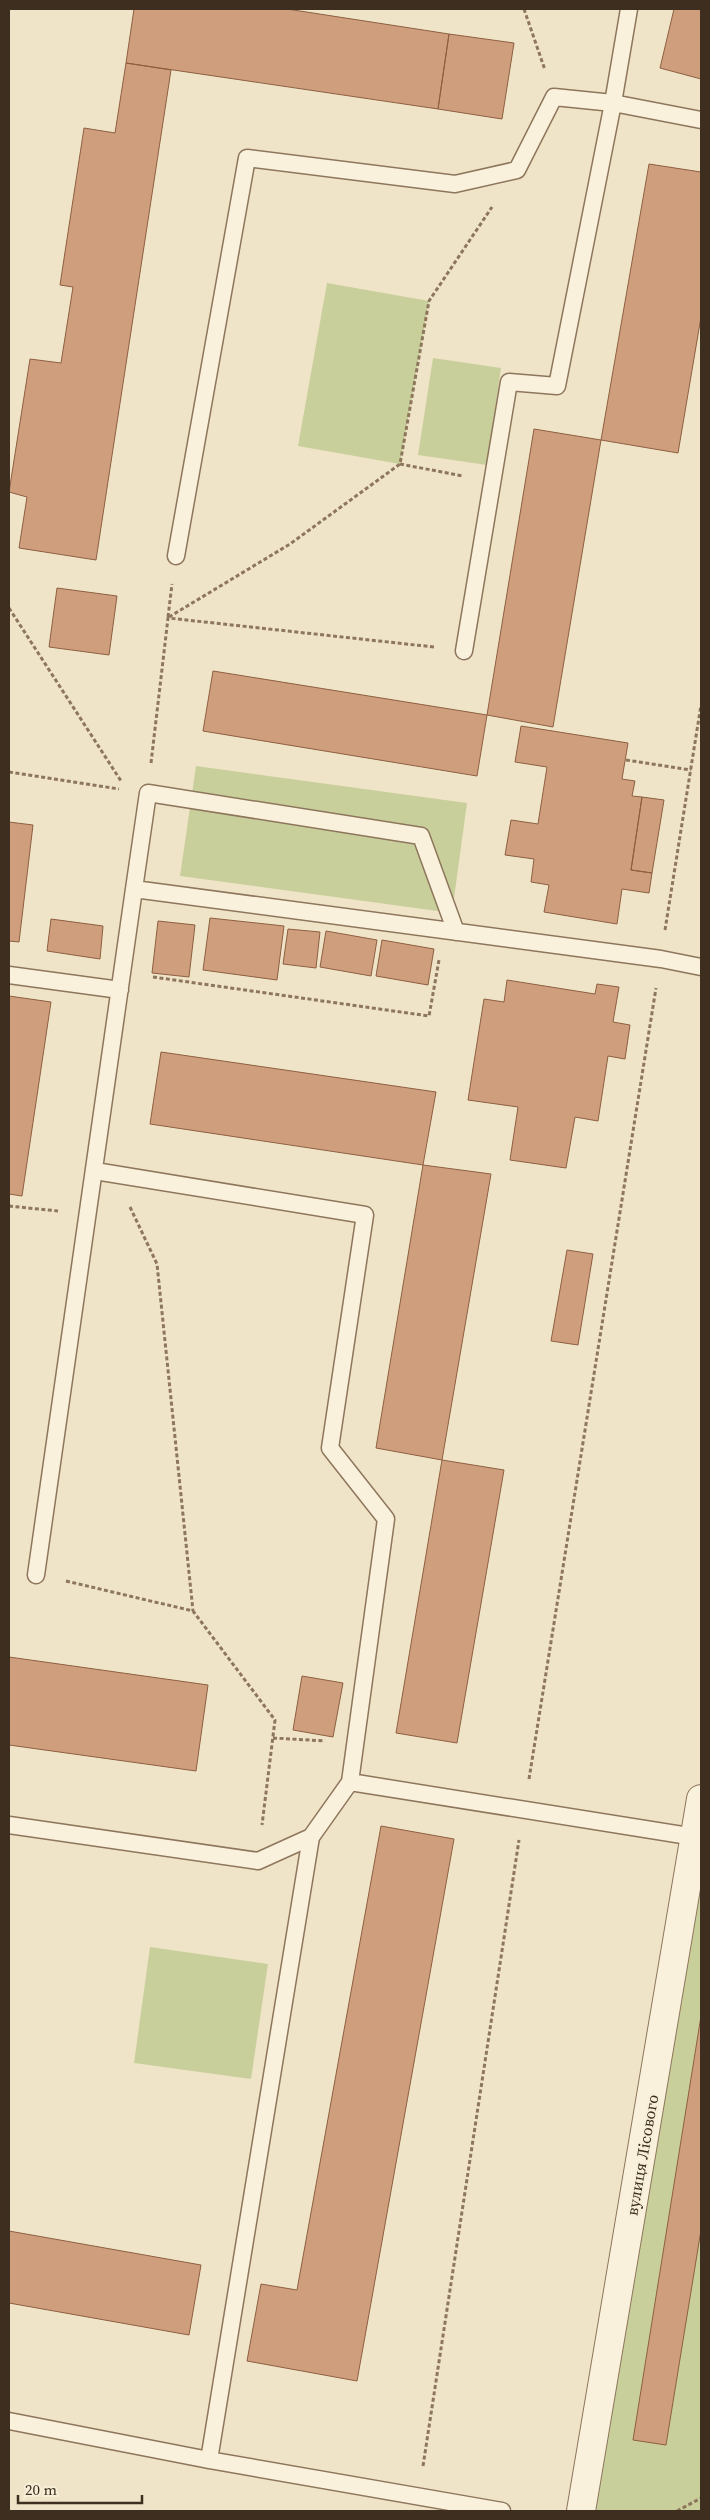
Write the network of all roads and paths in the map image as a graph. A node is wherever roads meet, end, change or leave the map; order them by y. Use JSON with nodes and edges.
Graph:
{"nodes":[{"id":1,"x":524,"y":9,"type":"edge"},
{"id":2,"x":629,"y":9,"type":"edge"},
{"id":3,"x":554,"y":97,"type":"junction"},
{"id":4,"x":613,"y":104,"type":"junction"},
{"id":5,"x":701,"y":120,"type":"edge"},
{"id":6,"x":517,"y":170,"type":"junction"},
{"id":7,"x":400,"y":464,"type":"junction"},
{"id":8,"x":492,"y":481,"type":"junction"},
{"id":9,"x":176,"y":556,"type":"dead end"},
{"id":10,"x":9,"y":608,"type":"edge"},
{"id":11,"x":168,"y":618,"type":"junction"},
{"id":12,"x":464,"y":651,"type":"joint"},
{"id":13,"x":701,"y":705,"type":"edge"},
{"id":14,"x":626,"y":760,"type":"dead end"},
{"id":15,"x":691,"y":770,"type":"junction"},
{"id":16,"x":9,"y":772,"type":"edge"},
{"id":17,"x":127,"y":790,"type":"junction"},
{"id":18,"x":148,"y":793,"type":"junction"},
{"id":19,"x":134,"y":889,"type":"junction"},
{"id":20,"x":456,"y":932,"type":"junction"},
{"id":21,"x":440,"y":959,"type":"dead end"},
{"id":22,"x":661,"y":959,"type":"junction"},
{"id":23,"x":701,"y":966,"type":"edge"},
{"id":24,"x":122,"y":972,"type":"junction"},
{"id":25,"x":9,"y":975,"type":"edge"},
{"id":26,"x":120,"y":990,"type":"junction"},
{"id":27,"x":95,"y":1171,"type":"junction"},
{"id":28,"x":113,"y":1172,"type":"junction"},
{"id":29,"x":9,"y":1206,"type":"edge"},
{"id":30,"x":89,"y":1214,"type":"junction"},
{"id":31,"x":36,"y":1575,"type":"joint"},
{"id":32,"x":193,"y":1611,"type":"junction"},
{"id":33,"x":274,"y":1738,"type":"junction"},
{"id":34,"x":356,"y":1744,"type":"junction"},
{"id":35,"x":350,"y":1782,"type":"junction"},
{"id":36,"x":701,"y":1799,"type":"edge"},
{"id":37,"x":524,"y":1810,"type":"junction"},
{"id":38,"x":9,"y":1824,"type":"edge"},
{"id":39,"x":311,"y":1837,"type":"junction"},
{"id":40,"x":695,"y":1837,"type":"junction"},
{"id":41,"x":258,"y":1861,"type":"junction"},
{"id":42,"x":9,"y":2421,"type":"edge"},
{"id":43,"x":209,"y":2460,"type":"junction"},
{"id":44,"x":418,"y":2496,"type":"junction"},
{"id":45,"x":701,"y":2498,"type":"edge"},
{"id":46,"x":502,"y":2511,"type":"edge"},
{"id":47,"x":582,"y":2511,"type":"edge"},
{"id":48,"x":677,"y":2511,"type":"edge"}],
"edges":[{"from":1,"to":3,"type":"path"},
{"from":2,"to":4,"type":"lane"},
{"from":3,"to":4,"type":"lane"},
{"from":3,"to":6,"type":"lane"},
{"from":4,"to":5,"type":"lane"},
{"from":4,"to":8,"type":"lane"},
{"from":6,"to":7,"type":"path"},
{"from":6,"to":9,"type":"lane"},
{"from":7,"to":8,"type":"path"},
{"from":7,"to":11,"type":"path"},
{"from":8,"to":12,"type":"lane"},
{"from":10,"to":17,"type":"path"},
{"from":11,"to":12,"type":"path"},
{"from":11,"to":18,"type":"path"},
{"from":13,"to":15,"type":"path"},
{"from":14,"to":15,"type":"path"},
{"from":15,"to":22,"type":"path"},
{"from":16,"to":17,"type":"path"},
{"from":17,"to":18,"type":"path"},
{"from":18,"to":19,"type":"lane"},
{"from":18,"to":20,"type":"lane"},
{"from":19,"to":20,"type":"lane"},
{"from":19,"to":24,"type":"lane"},
{"from":20,"to":22,"type":"lane"},
{"from":21,"to":24,"type":"path"},
{"from":22,"to":23,"type":"lane"},
{"from":22,"to":37,"type":"path"},
{"from":24,"to":26,"type":"lane"},
{"from":25,"to":26,"type":"lane"},
{"from":26,"to":27,"type":"lane"},
{"from":27,"to":28,"type":"lane"},
{"from":27,"to":30,"type":"lane"},
{"from":28,"to":32,"type":"path"},
{"from":28,"to":34,"type":"lane"},
{"from":29,"to":30,"type":"path"},
{"from":30,"to":31,"type":"lane"},
{"from":31,"to":32,"type":"path"},
{"from":32,"to":33,"type":"path"},
{"from":33,"to":34,"type":"path"},
{"from":33,"to":41,"type":"path"},
{"from":34,"to":35,"type":"lane"},
{"from":35,"to":37,"type":"lane"},
{"from":35,"to":39,"type":"lane"},
{"from":36,"to":40,"type":"street","name":"вулиця Лісового"},
{"from":37,"to":40,"type":"lane"},
{"from":37,"to":44,"type":"path"},
{"from":38,"to":41,"type":"lane"},
{"from":39,"to":41,"type":"lane"},
{"from":39,"to":43,"type":"lane"},
{"from":40,"to":47,"type":"street","name":"вулиця Лісового"},
{"from":42,"to":43,"type":"lane"},
{"from":43,"to":44,"type":"lane"},
{"from":44,"to":46,"type":"lane"},
{"from":45,"to":48,"type":"path"}]}
